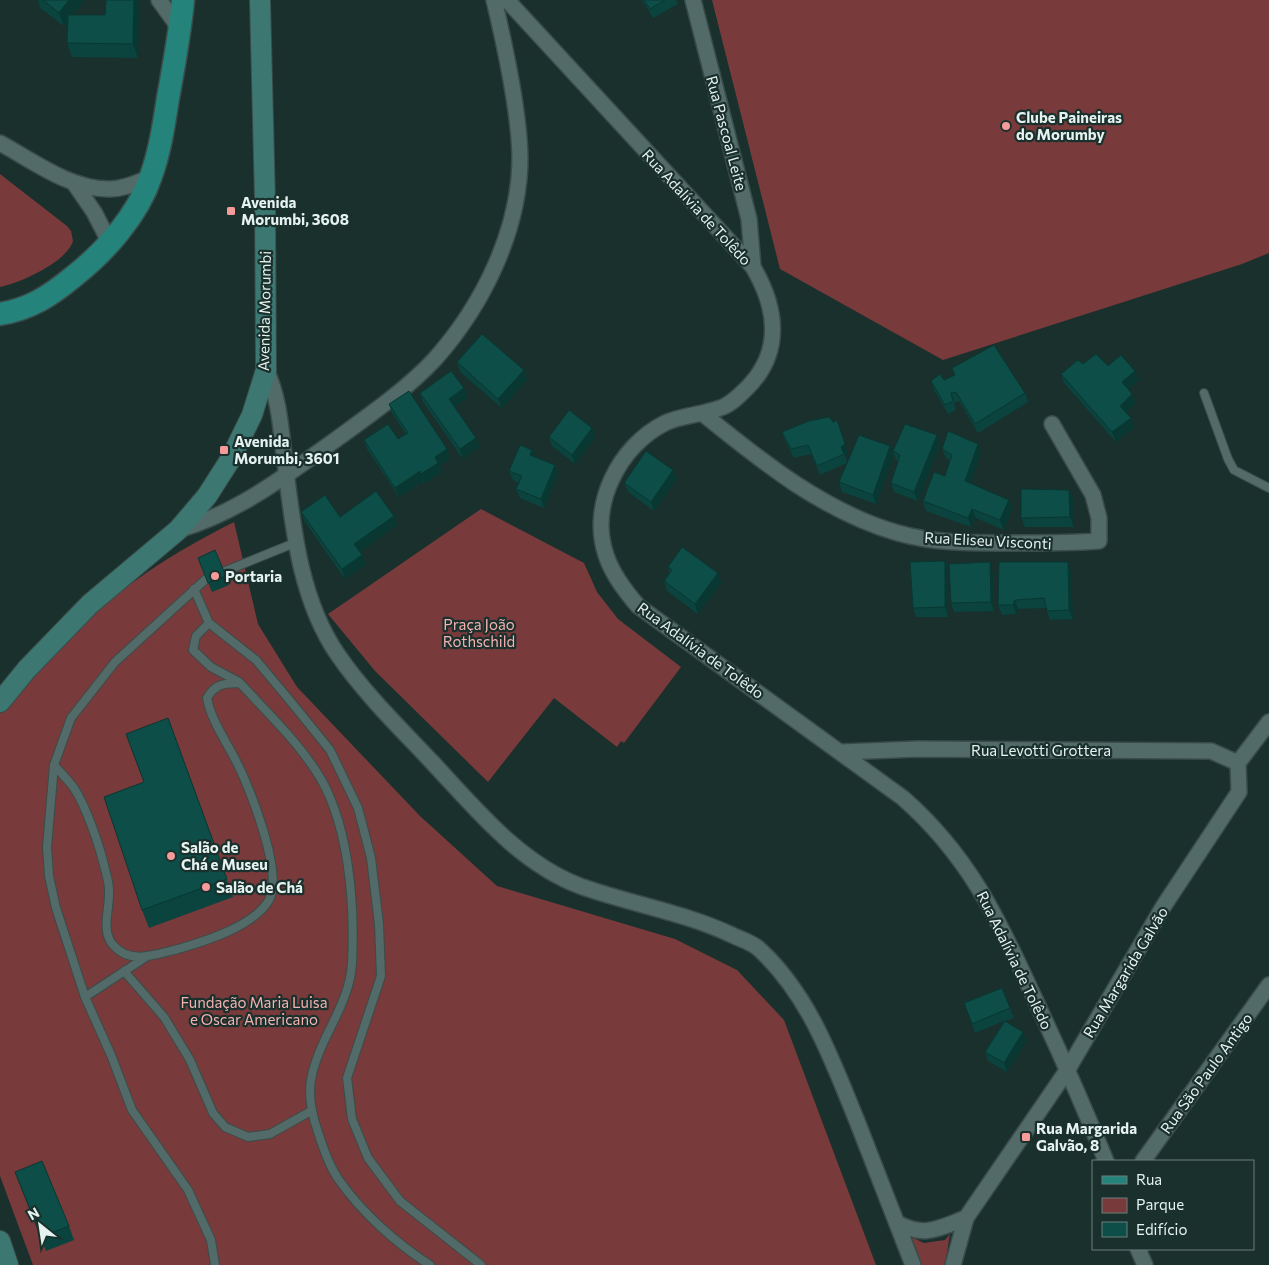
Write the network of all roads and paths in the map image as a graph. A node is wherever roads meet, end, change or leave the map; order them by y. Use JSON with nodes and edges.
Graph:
{"nodes":[{"id":1,"x":159,"y":0,"type":"edge"},
{"id":2,"x":183,"y":0,"type":"edge"},
{"id":3,"x":260,"y":0,"type":"edge"},
{"id":4,"x":494,"y":0,"type":"edge"},
{"id":5,"x":507,"y":0,"type":"edge"},
{"id":6,"x":693,"y":0,"type":"edge"},
{"id":7,"x":180,"y":29,"type":"junction"},
{"id":8,"x":0,"y":143,"type":"edge"},
{"id":9,"x":151,"y":177,"type":"junction"},
{"id":10,"x":74,"y":182,"type":"junction"},
{"id":11,"x":110,"y":243,"type":"junction"},
{"id":12,"x":753,"y":267,"type":"junction"},
{"id":13,"x":0,"y":314,"type":"edge"},
{"id":14,"x":266,"y":370,"type":"junction"},
{"id":15,"x":1204,"y":393,"type":"dead end"},
{"id":16,"x":702,"y":413,"type":"junction"},
{"id":17,"x":1052,"y":424,"type":"dead end"},
{"id":18,"x":286,"y":476,"type":"junction"},
{"id":19,"x":1269,"y":488,"type":"edge"},
{"id":20,"x":178,"y":530,"type":"junction"},
{"id":21,"x":297,"y":542,"type":"junction"},
{"id":22,"x":223,"y":572,"type":"edge"},
{"id":23,"x":206,"y":579,"type":"edge"},
{"id":24,"x":194,"y":589,"type":"junction"},
{"id":25,"x":209,"y":623,"type":"junction"},
{"id":26,"x":240,"y":683,"type":"junction"},
{"id":27,"x":0,"y":702,"type":"edge"},
{"id":28,"x":1269,"y":722,"type":"edge"},
{"id":29,"x":841,"y":752,"type":"junction"},
{"id":30,"x":1238,"y":763,"type":"junction"},
{"id":31,"x":54,"y":765,"type":"junction"},
{"id":32,"x":146,"y":957,"type":"junction"},
{"id":33,"x":124,"y":971,"type":"junction"},
{"id":34,"x":1269,"y":985,"type":"edge"},
{"id":35,"x":85,"y":997,"type":"junction"},
{"id":36,"x":1068,"y":1069,"type":"junction"},
{"id":37,"x":310,"y":1110,"type":"junction"},
{"id":38,"x":1106,"y":1160,"type":"edge"},
{"id":39,"x":1144,"y":1160,"type":"edge"},
{"id":40,"x":966,"y":1218,"type":"junction"},
{"id":41,"x":897,"y":1223,"type":"junction"},
{"id":42,"x":0,"y":1241,"type":"edge"},
{"id":43,"x":1138,"y":1250,"type":"edge"},
{"id":44,"x":8,"y":1265,"type":"edge"},
{"id":45,"x":216,"y":1265,"type":"edge"},
{"id":46,"x":430,"y":1265,"type":"edge"},
{"id":47,"x":481,"y":1265,"type":"edge"},
{"id":48,"x":912,"y":1265,"type":"edge"},
{"id":49,"x":953,"y":1265,"type":"edge"},
{"id":50,"x":1145,"y":1265,"type":"edge"}],
"edges":[{"from":1,"to":7,"type":"street"},
{"from":2,"to":7,"type":"main road"},
{"from":3,"to":14,"type":"main road","name":"Avenida Morumbi"},
{"from":4,"to":18,"type":"street"},
{"from":5,"to":12,"type":"street","name":"Rua Adalívia de Tolêdo"},
{"from":6,"to":12,"type":"street","name":"Rua Pascoal Leite"},
{"from":7,"to":9,"type":"main road"},
{"from":8,"to":10,"type":"street"},
{"from":9,"to":10,"type":"street"},
{"from":9,"to":11,"type":"main road"},
{"from":10,"to":11,"type":"street"},
{"from":11,"to":13,"type":"main road"},
{"from":12,"to":16,"type":"street","name":"Rua Adalívia de Tolêdo"},
{"from":14,"to":18,"type":"street"},
{"from":14,"to":20,"type":"main road","name":"Avenida Morumbi"},
{"from":15,"to":19,"type":"lane"},
{"from":16,"to":17,"type":"street","name":"Rua Eliseu Visconti"},
{"from":16,"to":29,"type":"street","name":"Rua Adalívia de Tolêdo"},
{"from":18,"to":20,"type":"street"},
{"from":18,"to":21,"type":"street"},
{"from":20,"to":27,"type":"main road","name":"Avenida Morumbi"},
{"from":21,"to":22,"type":"lane"},
{"from":21,"to":41,"type":"street"},
{"from":23,"to":24,"type":"lane"},
{"from":24,"to":25,"type":"lane"},
{"from":24,"to":31,"type":"lane"},
{"from":25,"to":26,"type":"lane"},
{"from":25,"to":47,"type":"lane"},
{"from":26,"to":32,"type":"lane"},
{"from":26,"to":37,"type":"lane"},
{"from":28,"to":30,"type":"street"},
{"from":29,"to":30,"type":"street","name":"Rua Levotti Grottera"},
{"from":29,"to":36,"type":"street","name":"Rua Adalívia de Tolêdo"},
{"from":30,"to":36,"type":"street","name":"Rua Margarida Galvão"},
{"from":31,"to":32,"type":"lane"},
{"from":31,"to":35,"type":"lane"},
{"from":32,"to":33,"type":"lane"},
{"from":33,"to":35,"type":"lane"},
{"from":33,"to":37,"type":"lane"},
{"from":34,"to":39,"type":"street","name":"Rua São Paulo Antigo"},
{"from":35,"to":45,"type":"lane"},
{"from":36,"to":38,"type":"street","name":"Rua Adalívia de Tolêdo"},
{"from":36,"to":40,"type":"street","name":"Rua Margarida Galvão"},
{"from":37,"to":46,"type":"lane"},
{"from":40,"to":41,"type":"street"},
{"from":40,"to":49,"type":"street","name":"Rua Margarida Galvão"},
{"from":41,"to":48,"type":"street"},
{"from":42,"to":44,"type":"main road"},
{"from":43,"to":50,"type":"street"}]}
